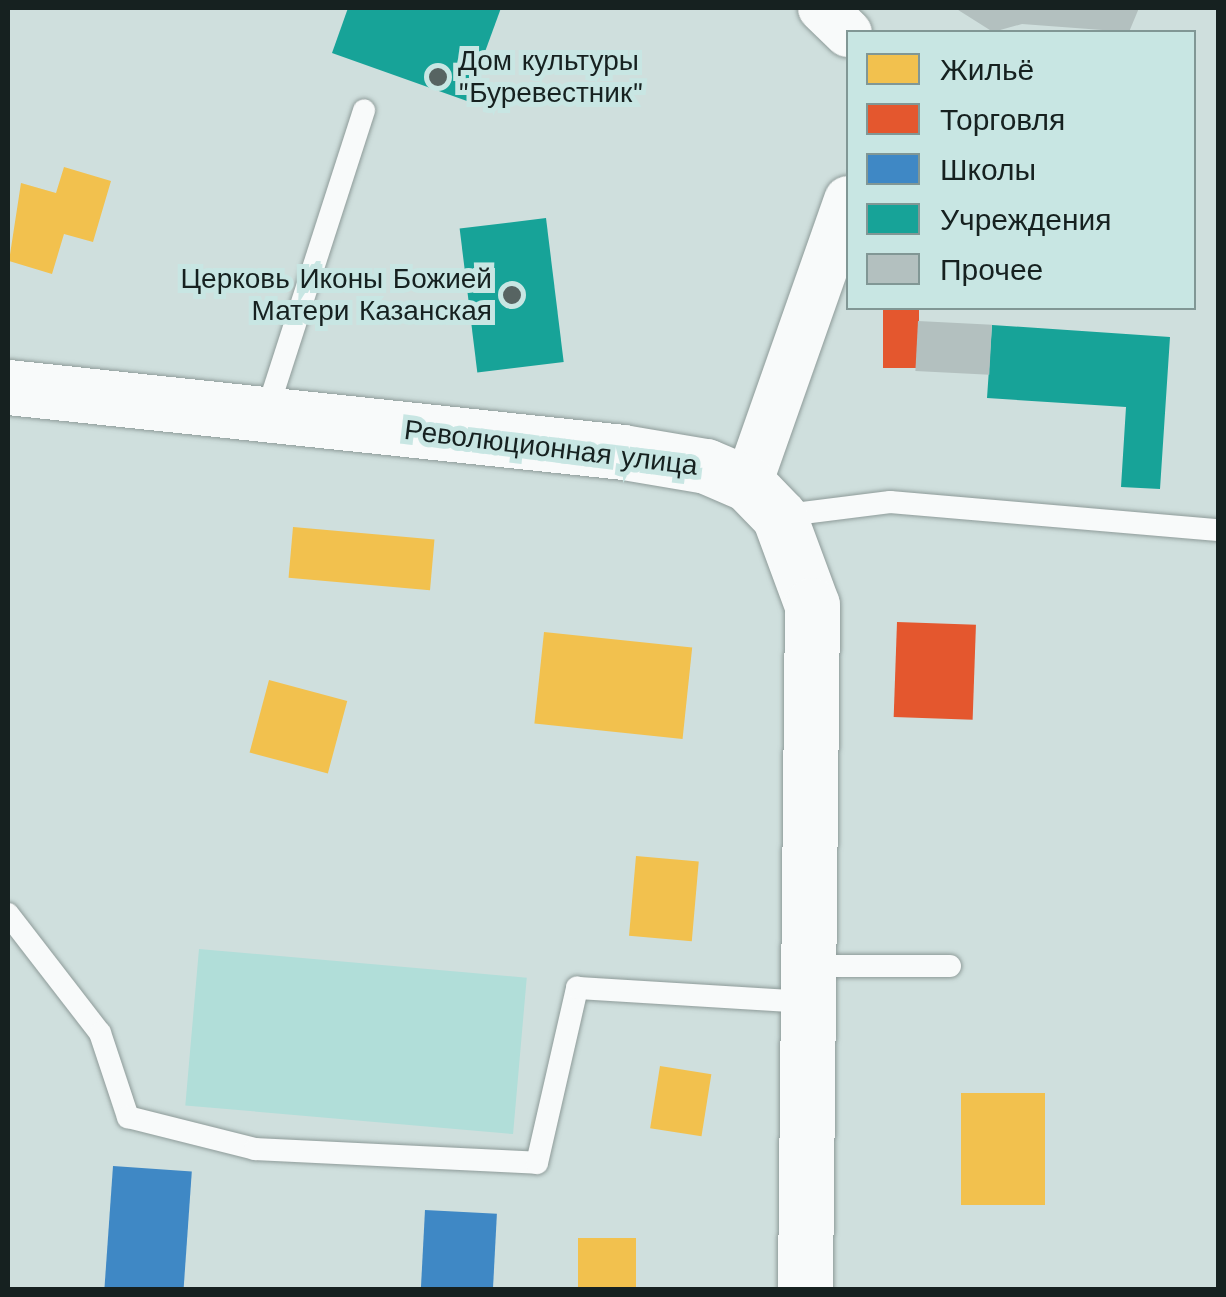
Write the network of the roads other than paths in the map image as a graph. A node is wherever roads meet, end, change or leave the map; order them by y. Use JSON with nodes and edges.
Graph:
{"nodes":[{"id":1,"x":822,"y":8,"type":"edge"},
{"id":2,"x":846,"y":32,"type":"edge"},
{"id":3,"x":364,"y":110,"type":"dead end"},
{"id":4,"x":846,"y":207,"type":"edge"},
{"id":5,"x":8,"y":387,"type":"edge"},
{"id":6,"x":266,"y":414,"type":"junction"},
{"id":7,"x":763,"y":500,"type":"junction"},
{"id":8,"x":1218,"y":530,"type":"edge"},
{"id":9,"x":8,"y":914,"type":"edge"},
{"id":10,"x":950,"y":966,"type":"dead end"},
{"id":11,"x":808,"y":984,"type":"junction"},
{"id":12,"x":805,"y":1290,"type":"edge"}],
"edges":[{"from":1,"to":2,"type":"street"},
{"from":3,"to":6,"type":"lane"},
{"from":4,"to":7,"type":"street"},
{"from":5,"to":6,"type":"main road","name":"Революционная улица"},
{"from":6,"to":7,"type":"main road","name":"Революционная улица"},
{"from":7,"to":8,"type":"lane"},
{"from":7,"to":11,"type":"main road"},
{"from":9,"to":11,"type":"lane"},
{"from":10,"to":11,"type":"lane"},
{"from":11,"to":12,"type":"main road"}]}
